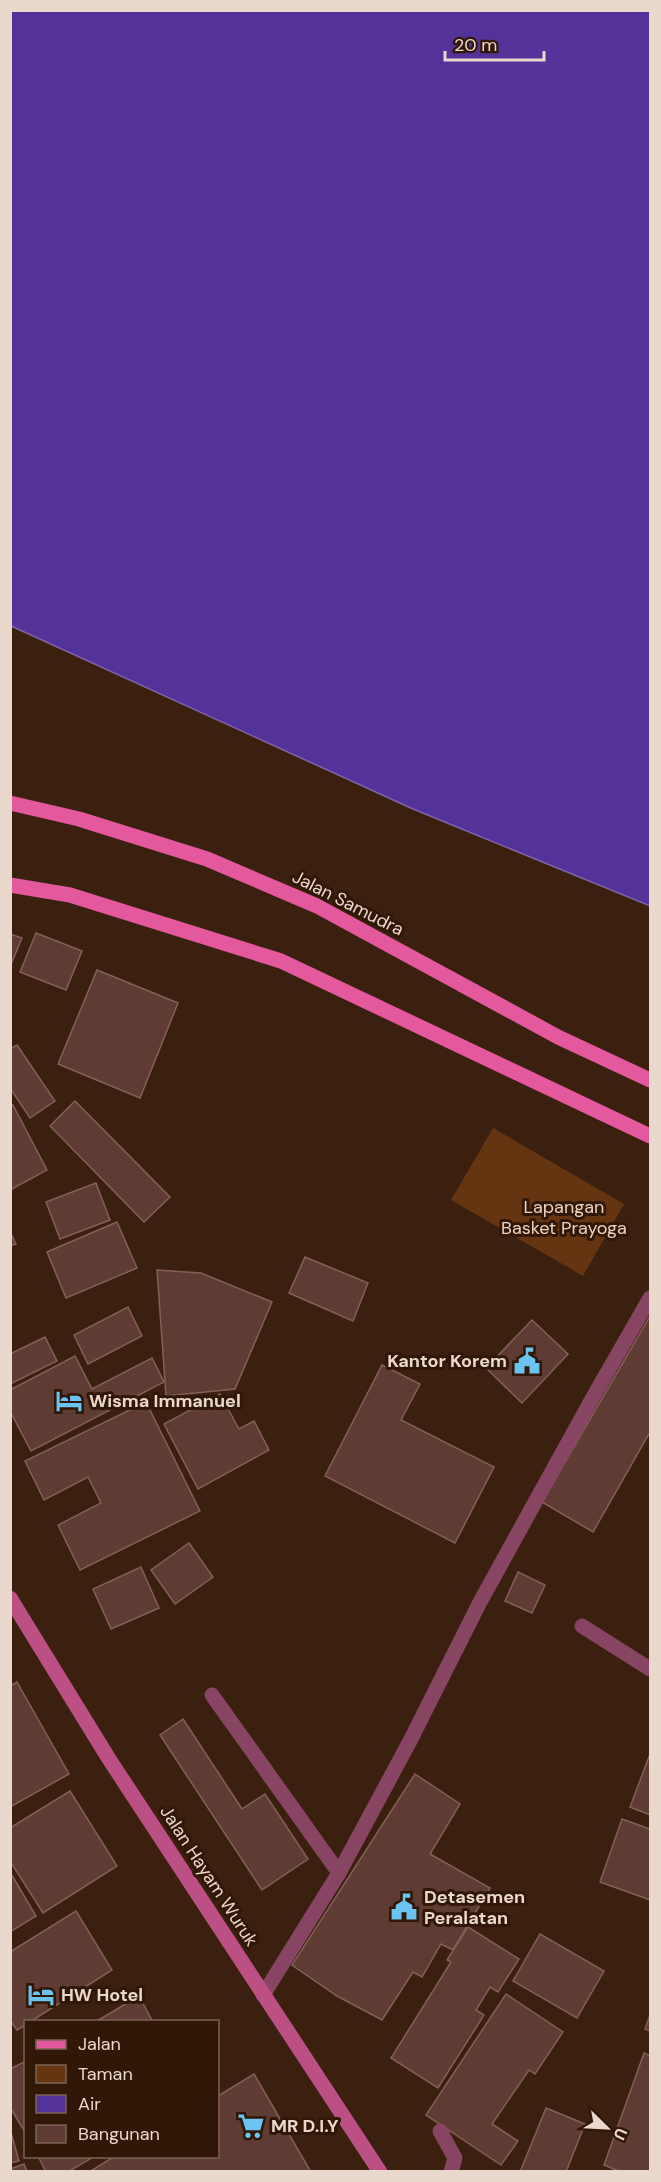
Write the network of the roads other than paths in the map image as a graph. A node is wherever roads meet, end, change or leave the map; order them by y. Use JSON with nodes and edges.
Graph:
{"nodes":[{"id":1,"x":10,"y":803,"type":"edge"},
{"id":2,"x":10,"y":885,"type":"edge"},
{"id":3,"x":651,"y":1080,"type":"edge"},
{"id":4,"x":651,"y":1136,"type":"edge"},
{"id":5,"x":651,"y":1298,"type":"edge"},
{"id":6,"x":10,"y":1598,"type":"edge"},
{"id":7,"x":582,"y":1626,"type":"dead end"},
{"id":8,"x":651,"y":1669,"type":"edge"},
{"id":9,"x":212,"y":1695,"type":"dead end"},
{"id":10,"x":339,"y":1873,"type":"junction"},
{"id":11,"x":263,"y":1995,"type":"junction"},
{"id":12,"x":440,"y":2131,"type":"dead end"},
{"id":13,"x":380,"y":2172,"type":"edge"},
{"id":14,"x":451,"y":2172,"type":"edge"}],
"edges":[{"from":1,"to":3,"type":"main road","name":"Jalan Samudra"},
{"from":2,"to":4,"type":"main road"},
{"from":5,"to":10,"type":"street"},
{"from":6,"to":11,"type":"main road","name":"Jalan Hayam Wuruk"},
{"from":7,"to":8,"type":"street"},
{"from":9,"to":10,"type":"street"},
{"from":10,"to":11,"type":"street"},
{"from":11,"to":13,"type":"main road","name":"Jalan Hayam Wuruk"},
{"from":12,"to":14,"type":"street"}]}
